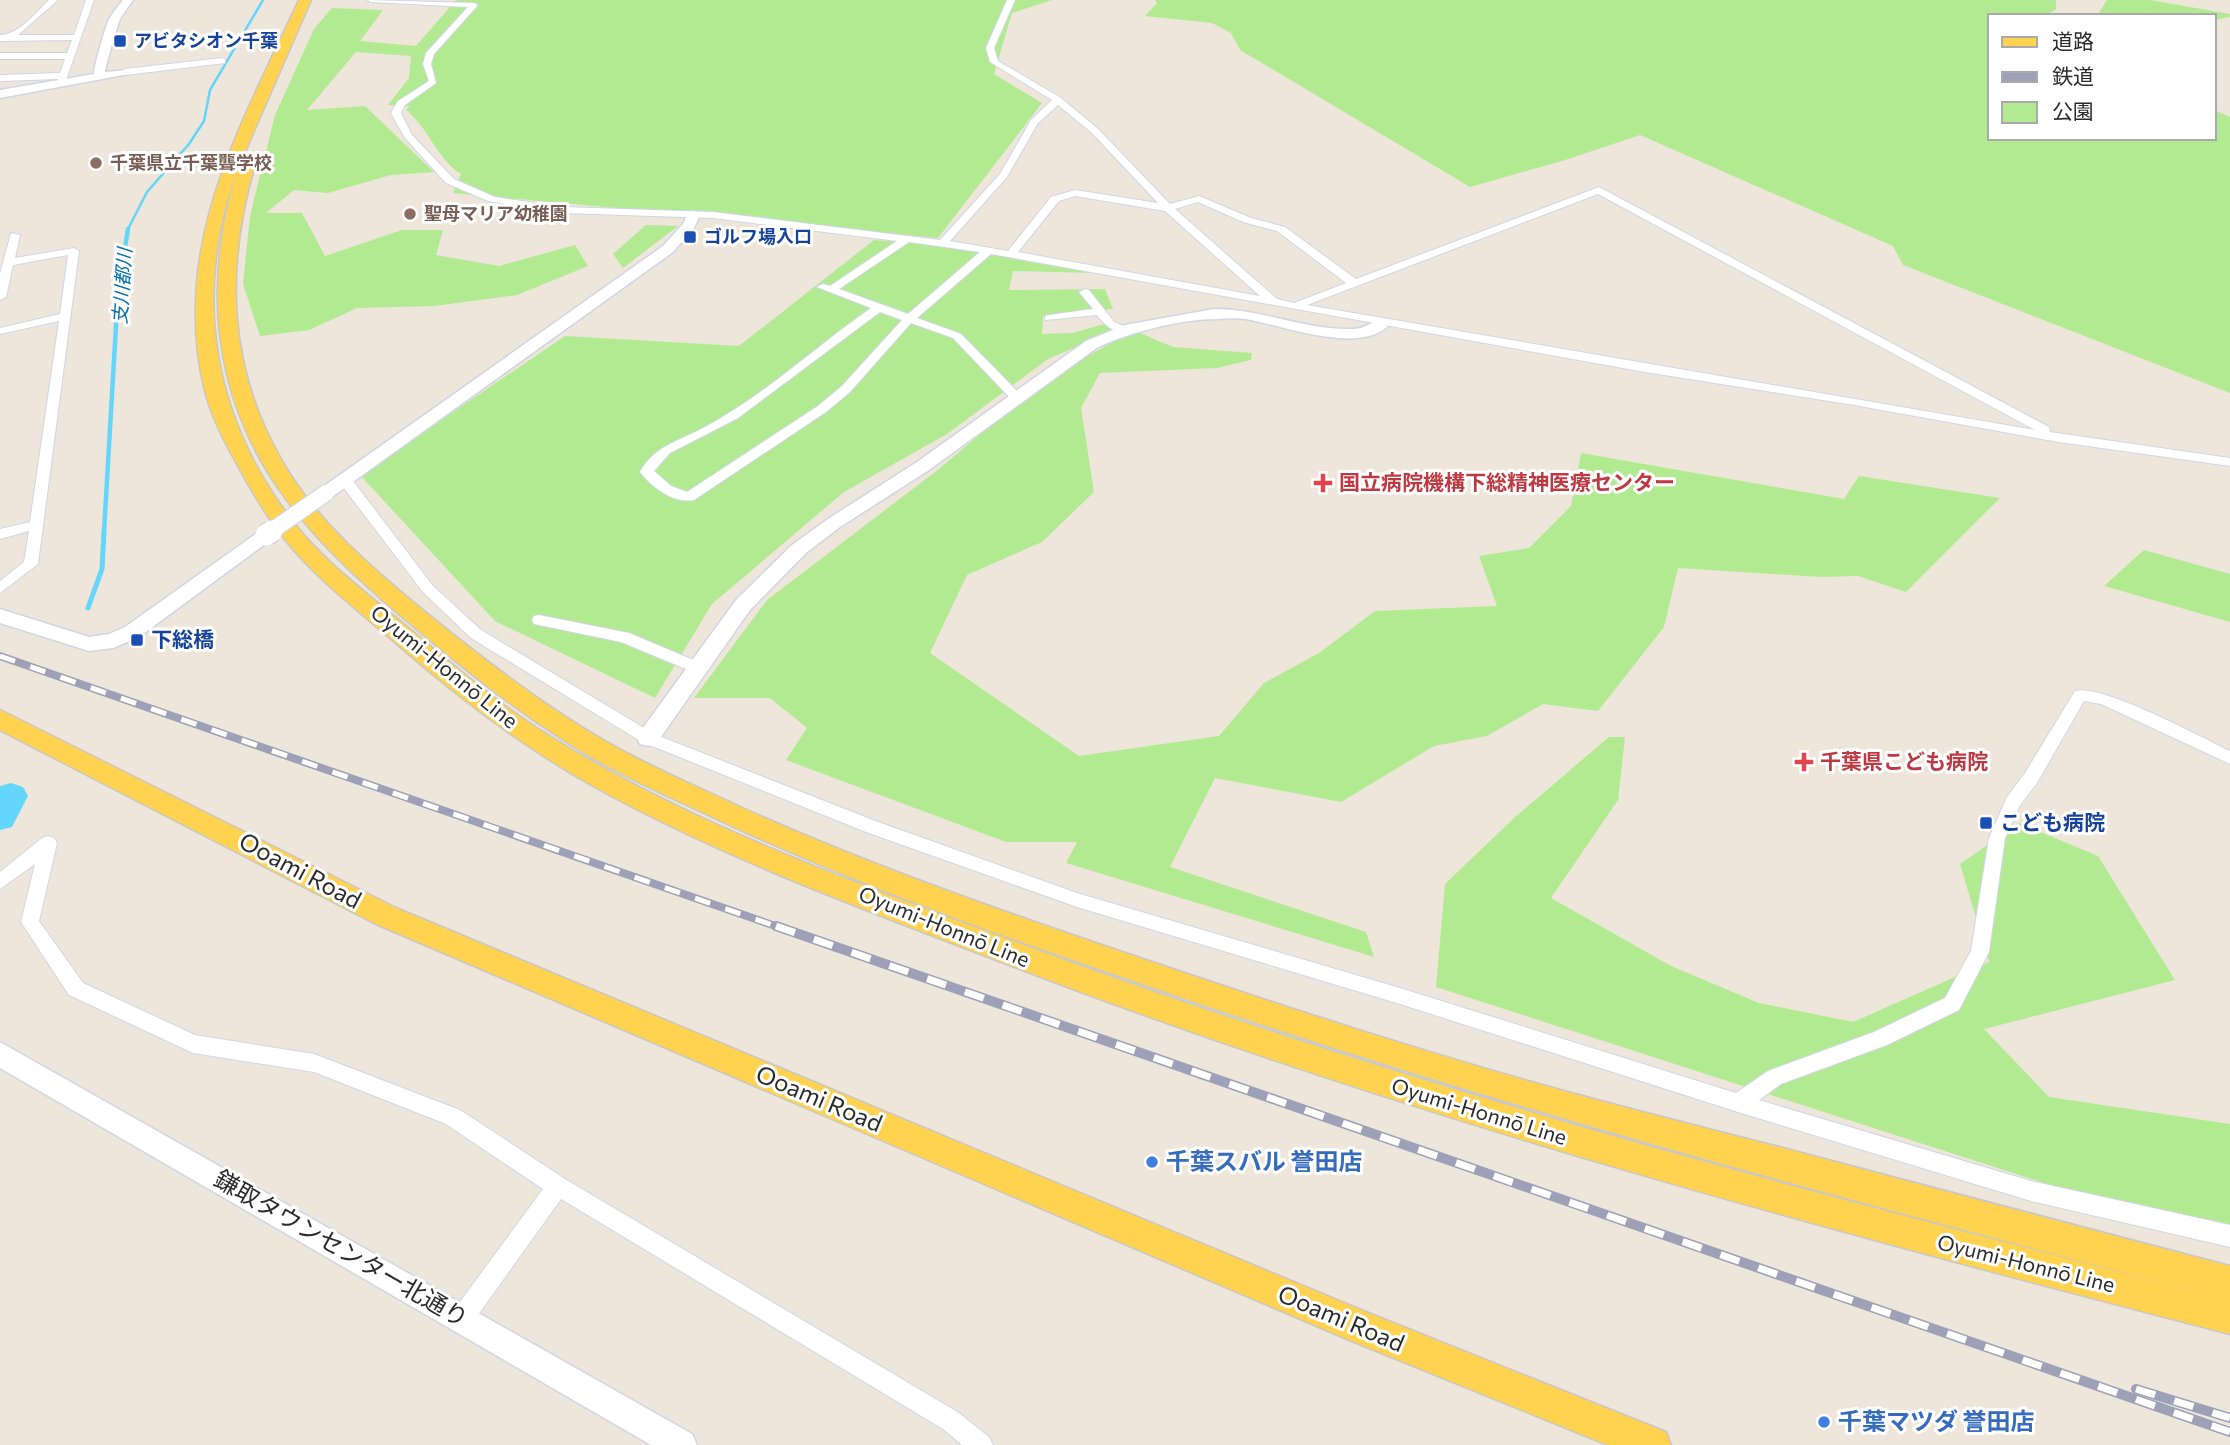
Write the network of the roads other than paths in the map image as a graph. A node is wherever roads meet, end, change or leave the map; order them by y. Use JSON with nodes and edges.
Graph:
{"nodes":[{"id":1,"x":54,"y":0,"type":"edge"},
{"id":2,"x":90,"y":0,"type":"edge"},
{"id":3,"x":128,"y":0,"type":"edge"},
{"id":4,"x":305,"y":0,"type":"edge"},
{"id":5,"x":319,"y":0,"type":"edge"},
{"id":6,"x":371,"y":0,"type":"edge"},
{"id":7,"x":1011,"y":0,"type":"edge"},
{"id":8,"x":77,"y":37,"type":"junction"},
{"id":9,"x":4,"y":38,"type":"edge"},
{"id":10,"x":0,"y":55,"type":"edge"},
{"id":11,"x":69,"y":56,"type":"junction"},
{"id":12,"x":222,"y":61,"type":"dead end"},
{"id":13,"x":125,"y":72,"type":"joint"},
{"id":14,"x":100,"y":77,"type":"junction"},
{"id":15,"x":0,"y":78,"type":"edge"},
{"id":16,"x":62,"y":80,"type":"junction"},
{"id":17,"x":0,"y":94,"type":"edge"},
{"id":18,"x":1058,"y":100,"type":"junction"},
{"id":19,"x":1168,"y":208,"type":"junction"},
{"id":20,"x":693,"y":215,"type":"junction"},
{"id":21,"x":15,"y":235,"type":"dead end"},
{"id":22,"x":906,"y":239,"type":"junction"},
{"id":23,"x":943,"y":243,"type":"junction"},
{"id":24,"x":988,"y":251,"type":"junction"},
{"id":25,"x":1011,"y":254,"type":"junction"},
{"id":26,"x":9,"y":262,"type":"junction"},
{"id":27,"x":1354,"y":283,"type":"junction"},
{"id":28,"x":1085,"y":292,"type":"dead end"},
{"id":29,"x":0,"y":297,"type":"edge"},
{"id":30,"x":1274,"y":303,"type":"junction"},
{"id":31,"x":880,"y":307,"type":"junction"},
{"id":32,"x":1294,"y":307,"type":"junction"},
{"id":33,"x":1098,"y":312,"type":"junction"},
{"id":34,"x":63,"y":317,"type":"junction"},
{"id":35,"x":910,"y":318,"type":"junction"},
{"id":36,"x":1048,"y":318,"type":"dead end"},
{"id":37,"x":1383,"y":323,"type":"junction"},
{"id":38,"x":1125,"y":330,"type":"junction"},
{"id":39,"x":0,"y":331,"type":"edge"},
{"id":40,"x":1017,"y":398,"type":"junction"},
{"id":41,"x":2059,"y":438,"type":"junction"},
{"id":42,"x":2230,"y":462,"type":"edge"},
{"id":43,"x":345,"y":480,"type":"junction"},
{"id":44,"x":36,"y":525,"type":"junction"},
{"id":45,"x":0,"y":534,"type":"edge"},
{"id":46,"x":0,"y":588,"type":"edge"},
{"id":47,"x":0,"y":616,"type":"edge"},
{"id":48,"x":539,"y":621,"type":"dead end"},
{"id":49,"x":698,"y":668,"type":"junction"},
{"id":50,"x":0,"y":719,"type":"edge"},
{"id":51,"x":648,"y":738,"type":"junction"},
{"id":52,"x":2230,"y":758,"type":"edge"},
{"id":53,"x":0,"y":882,"type":"edge"},
{"id":54,"x":0,"y":1054,"type":"edge"},
{"id":55,"x":1738,"y":1103,"type":"junction"},
{"id":56,"x":558,"y":1186,"type":"junction"},
{"id":57,"x":2230,"y":1236,"type":"edge"},
{"id":58,"x":2230,"y":1283,"type":"edge"},
{"id":59,"x":2230,"y":1317,"type":"edge"},
{"id":60,"x":462,"y":1318,"type":"junction"},
{"id":61,"x":681,"y":1445,"type":"edge"},
{"id":62,"x":981,"y":1445,"type":"edge"},
{"id":63,"x":1653,"y":1445,"type":"edge"}],
"edges":[{"from":1,"to":9,"type":"street"},
{"from":2,"to":8,"type":"street"},
{"from":3,"to":14,"type":"street"},
{"from":4,"to":59,"type":"main road","name":"Oyumi-Honnō Line"},
{"from":5,"to":58,"type":"main road","name":"Oyumi-Honnō Line"},
{"from":6,"to":20,"type":"street"},
{"from":7,"to":18,"type":"street"},
{"from":8,"to":9,"type":"street"},
{"from":8,"to":11,"type":"street"},
{"from":10,"to":11,"type":"street"},
{"from":11,"to":16,"type":"street"},
{"from":12,"to":13,"type":"street"},
{"from":13,"to":14,"type":"street"},
{"from":14,"to":16,"type":"street"},
{"from":15,"to":16,"type":"street"},
{"from":16,"to":17,"type":"street"},
{"from":18,"to":19,"type":"street"},
{"from":18,"to":23,"type":"street"},
{"from":19,"to":25,"type":"street"},
{"from":19,"to":27,"type":"street"},
{"from":19,"to":30,"type":"street"},
{"from":20,"to":22,"type":"street"},
{"from":20,"to":43,"type":"street"},
{"from":21,"to":26,"type":"street"},
{"from":22,"to":23,"type":"street"},
{"from":22,"to":31,"type":"street"},
{"from":23,"to":24,"type":"street"},
{"from":24,"to":25,"type":"street"},
{"from":24,"to":35,"type":"street"},
{"from":25,"to":30,"type":"street"},
{"from":26,"to":29,"type":"street"},
{"from":26,"to":34,"type":"street"},
{"from":27,"to":32,"type":"street"},
{"from":27,"to":41,"type":"street"},
{"from":28,"to":33,"type":"street"},
{"from":30,"to":32,"type":"street"},
{"from":31,"to":35,"type":"street"},
{"from":31,"to":35,"type":"street"},
{"from":32,"to":37,"type":"street"},
{"from":33,"to":36,"type":"street"},
{"from":33,"to":38,"type":"street"},
{"from":34,"to":39,"type":"street"},
{"from":34,"to":44,"type":"street"},
{"from":35,"to":40,"type":"street"},
{"from":37,"to":38,"type":"street"},
{"from":37,"to":41,"type":"street"},
{"from":38,"to":40,"type":"street"},
{"from":40,"to":49,"type":"street"},
{"from":41,"to":42,"type":"street"},
{"from":43,"to":47,"type":"street","bridge":true},
{"from":43,"to":51,"type":"street"},
{"from":44,"to":45,"type":"street"},
{"from":44,"to":46,"type":"street"},
{"from":48,"to":49,"type":"street"},
{"from":49,"to":51,"type":"street"},
{"from":50,"to":63,"type":"main road","name":"Ooami Road"},
{"from":51,"to":55,"type":"street"},
{"from":52,"to":55,"type":"street"},
{"from":53,"to":56,"type":"street"},
{"from":54,"to":60,"type":"street","name":"鎌取タウンセンター北通り"},
{"from":55,"to":57,"type":"street"},
{"from":56,"to":60,"type":"street"},
{"from":56,"to":62,"type":"street"},
{"from":60,"to":61,"type":"street","name":"鎌取タウンセンター北通り"}]}
